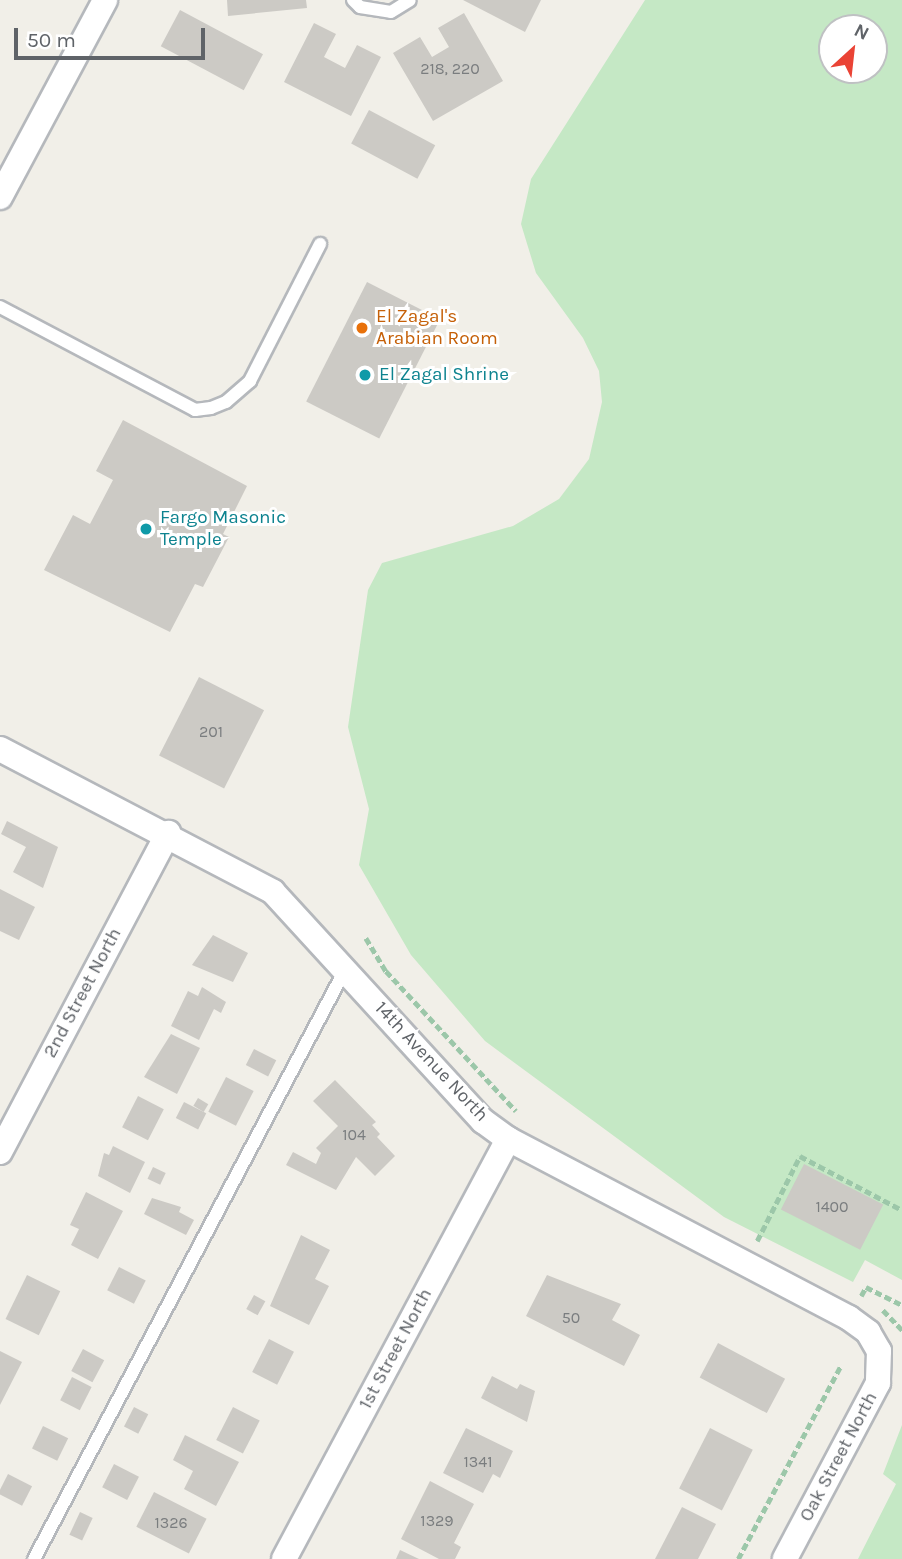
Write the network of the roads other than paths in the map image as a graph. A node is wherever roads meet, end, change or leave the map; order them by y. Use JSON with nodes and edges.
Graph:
{"nodes":[{"id":1,"x":105,"y":0,"type":"edge"},
{"id":2,"x":353,"y":0,"type":"edge"},
{"id":3,"x":410,"y":0,"type":"edge"},
{"id":4,"x":0,"y":197,"type":"edge"},
{"id":5,"x":320,"y":244,"type":"dead end"},
{"id":6,"x":0,"y":307,"type":"edge"},
{"id":7,"x":0,"y":748,"type":"edge"},
{"id":8,"x":167,"y":833,"type":"junction"},
{"id":9,"x":346,"y":968,"type":"junction"},
{"id":10,"x":509,"y":1139,"type":"junction"},
{"id":11,"x":0,"y":1152,"type":"edge"},
{"id":12,"x":879,"y":1351,"type":"joint"},
{"id":13,"x":34,"y":1559,"type":"edge"},
{"id":14,"x":284,"y":1559,"type":"edge"},
{"id":15,"x":785,"y":1559,"type":"edge"}],
"edges":[{"from":1,"to":4,"type":"street"},
{"from":2,"to":3,"type":"lane"},
{"from":5,"to":6,"type":"lane"},
{"from":7,"to":8,"type":"street","name":"14th Avenue North"},
{"from":8,"to":9,"type":"street","name":"14th Avenue North"},
{"from":8,"to":11,"type":"street","name":"2nd Street North"},
{"from":9,"to":10,"type":"street","name":"14th Avenue North"},
{"from":9,"to":13,"type":"lane"},
{"from":10,"to":12,"type":"street","name":"14th Avenue North"},
{"from":10,"to":14,"type":"street","name":"1st Street North"},
{"from":12,"to":15,"type":"street","name":"Oak Street North"}]}
